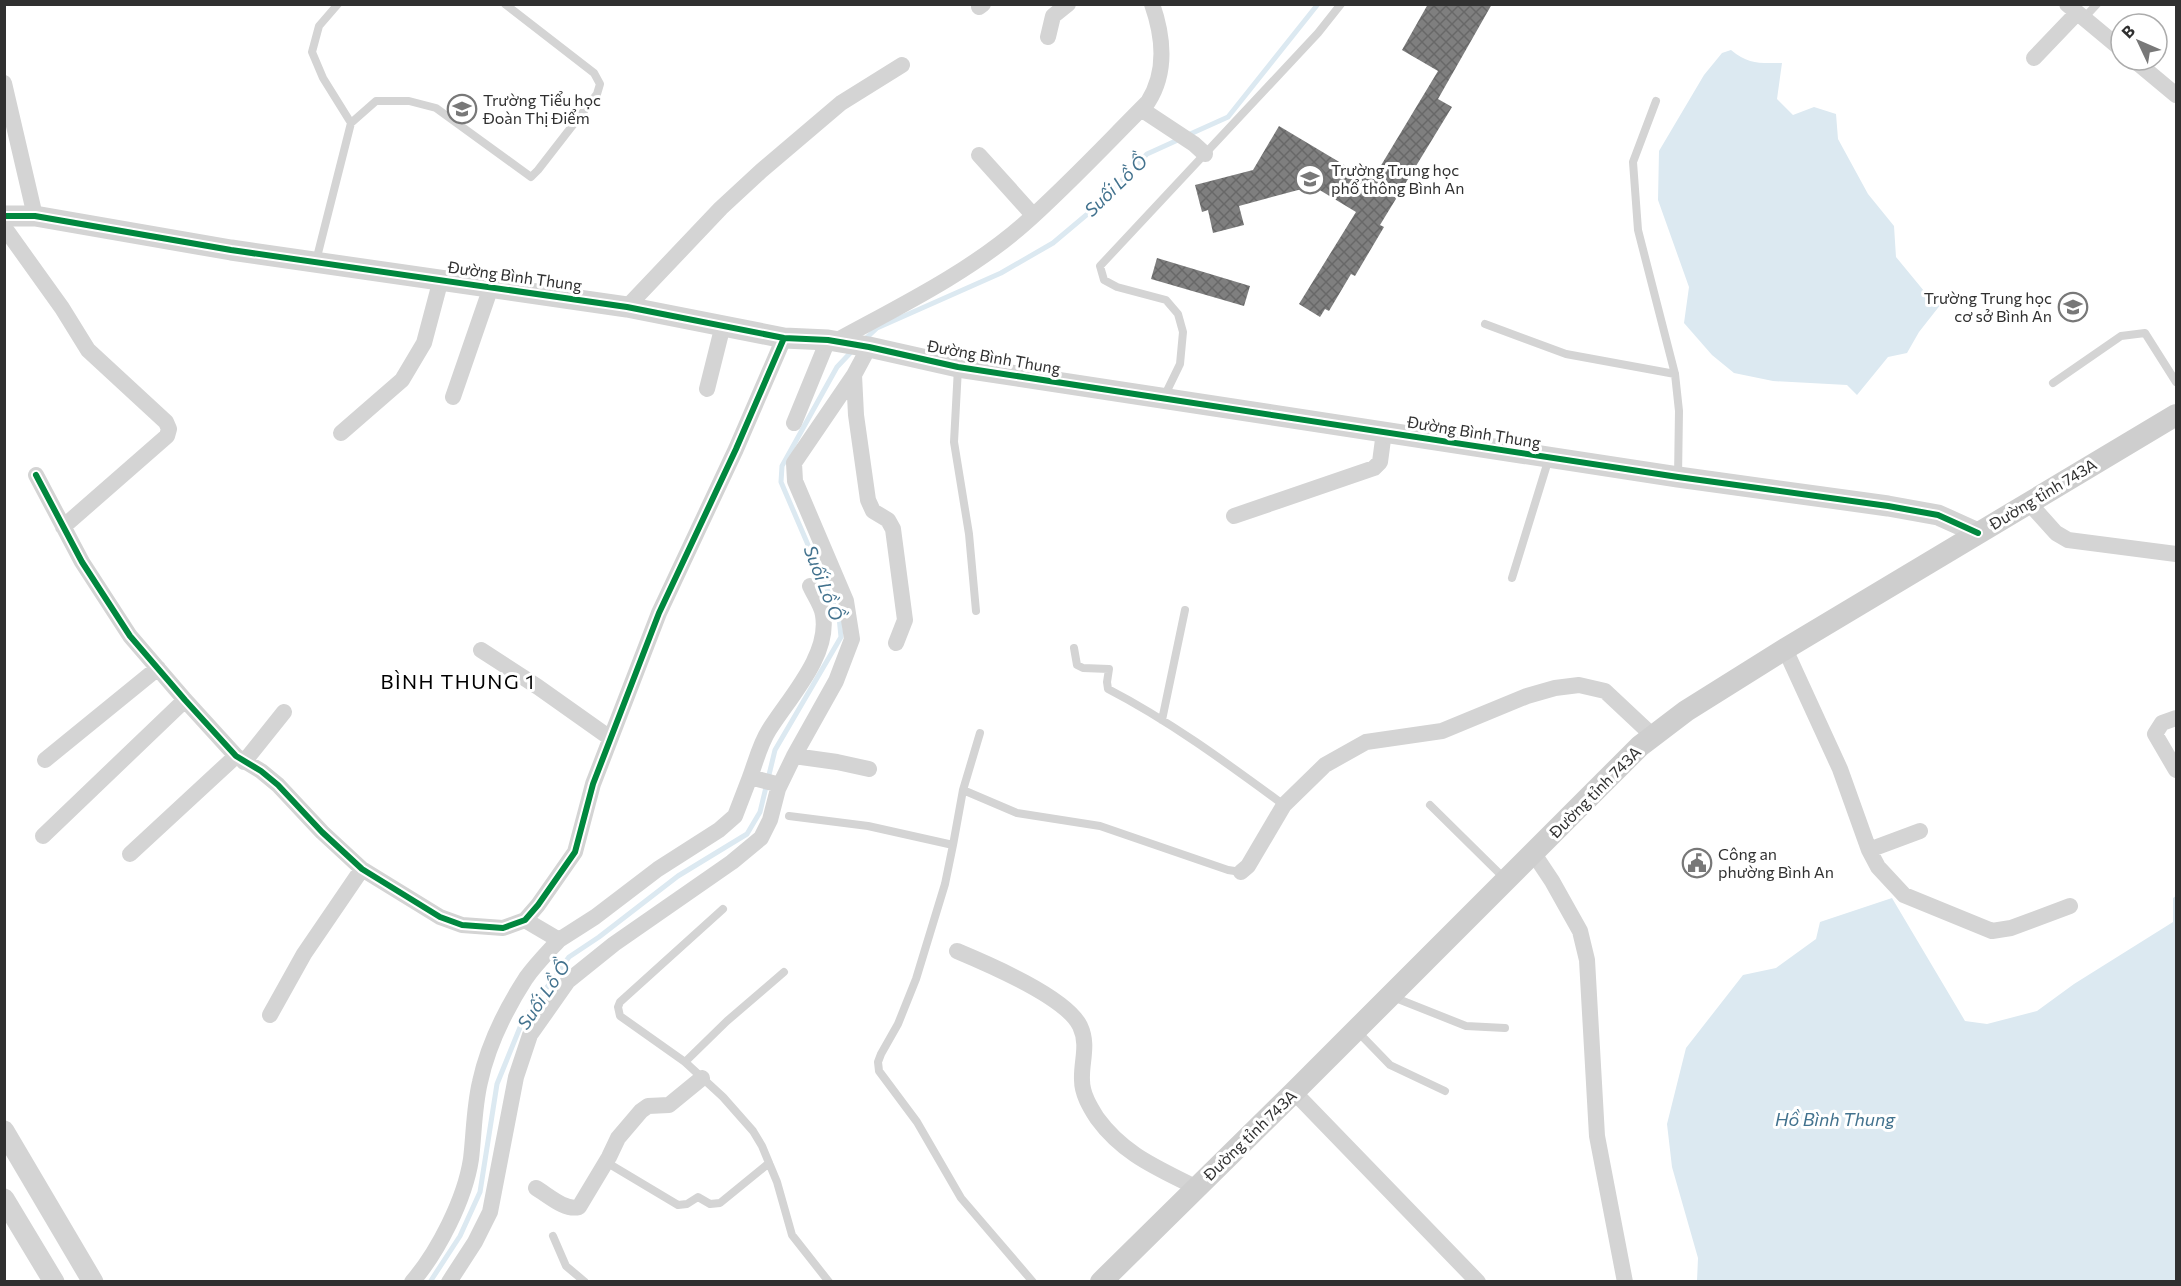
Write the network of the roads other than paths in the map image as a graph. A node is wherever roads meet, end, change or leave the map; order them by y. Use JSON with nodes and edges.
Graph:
{"nodes":[{"id":1,"x":338,"y":4,"type":"edge"},
{"id":2,"x":505,"y":4,"type":"edge"},
{"id":3,"x":1068,"y":4,"type":"edge"},
{"id":4,"x":1152,"y":4,"type":"edge"},
{"id":5,"x":1341,"y":4,"type":"edge"},
{"id":6,"x":2097,"y":4,"type":"edge"},
{"id":7,"x":2076,"y":12,"type":"edge"},
{"id":8,"x":1048,"y":37,"type":"dead end"},
{"id":9,"x":2109,"y":39,"type":"edge"},
{"id":10,"x":2034,"y":58,"type":"dead end"},
{"id":11,"x":902,"y":64,"type":"dead end"},
{"id":12,"x":2148,"y":72,"type":"edge"},
{"id":13,"x":4,"y":82,"type":"edge"},
{"id":14,"x":2176,"y":95,"type":"edge"},
{"id":15,"x":1656,"y":101,"type":"dead end"},
{"id":16,"x":1141,"y":109,"type":"junction"},
{"id":17,"x":351,"y":123,"type":"junction"},
{"id":18,"x":1199,"y":149,"type":"junction"},
{"id":19,"x":979,"y":155,"type":"dead end"},
{"id":20,"x":1033,"y":215,"type":"junction"},
{"id":21,"x":4,"y":216,"type":"edge"},
{"id":22,"x":35,"y":216,"type":"junction"},
{"id":23,"x":4,"y":227,"type":"edge"},
{"id":24,"x":316,"y":262,"type":"junction"},
{"id":25,"x":441,"y":279,"type":"junction"},
{"id":26,"x":491,"y":287,"type":"junction"},
{"id":27,"x":627,"y":307,"type":"junction"},
{"id":28,"x":1485,"y":324,"type":"dead end"},
{"id":29,"x":723,"y":326,"type":"junction"},
{"id":30,"x":784,"y":338,"type":"junction"},
{"id":31,"x":835,"y":341,"type":"junction"},
{"id":32,"x":865,"y":346,"type":"junction"},
{"id":33,"x":958,"y":367,"type":"junction"},
{"id":34,"x":1675,"y":374,"type":"junction"},
{"id":35,"x":854,"y":375,"type":"junction"},
{"id":36,"x":2053,"y":382,"type":"dead end"},
{"id":37,"x":2176,"y":382,"type":"edge"},
{"id":38,"x":707,"y":389,"type":"dead end"},
{"id":39,"x":453,"y":397,"type":"dead end"},
{"id":40,"x":1164,"y":398,"type":"junction"},
{"id":41,"x":2176,"y":415,"type":"edge"},
{"id":42,"x":794,"y":423,"type":"dead end"},
{"id":43,"x":1384,"y":432,"type":"junction"},
{"id":44,"x":341,"y":433,"type":"dead end"},
{"id":45,"x":1549,"y":457,"type":"junction"},
{"id":46,"x":36,"y":475,"type":"dead end"},
{"id":47,"x":1678,"y":477,"type":"junction"},
{"id":48,"x":2029,"y":503,"type":"junction"},
{"id":49,"x":1234,"y":516,"type":"dead end"},
{"id":50,"x":63,"y":526,"type":"junction"},
{"id":51,"x":1978,"y":533,"type":"junction"},
{"id":52,"x":2176,"y":555,"type":"edge"},
{"id":53,"x":1512,"y":578,"type":"dead end"},
{"id":54,"x":810,"y":586,"type":"dead end"},
{"id":55,"x":1185,"y":610,"type":"dead end"},
{"id":56,"x":976,"y":611,"type":"dead end"},
{"id":57,"x":896,"y":643,"type":"dead end"},
{"id":58,"x":1074,"y":648,"type":"dead end"},
{"id":59,"x":1785,"y":649,"type":"junction"},
{"id":60,"x":481,"y":650,"type":"dead end"},
{"id":61,"x":158,"y":668,"type":"junction"},
{"id":62,"x":185,"y":700,"type":"junction"},
{"id":63,"x":284,"y":712,"type":"dead end"},
{"id":64,"x":2176,"y":718,"type":"edge"},
{"id":65,"x":1162,"y":720,"type":"junction"},
{"id":66,"x":980,"y":733,"type":"dead end"},
{"id":67,"x":1653,"y":736,"type":"junction"},
{"id":68,"x":610,"y":738,"type":"junction"},
{"id":69,"x":794,"y":756,"type":"junction"},
{"id":70,"x":240,"y":759,"type":"junction"},
{"id":71,"x":45,"y":760,"type":"dead end"},
{"id":72,"x":869,"y":769,"type":"dead end"},
{"id":73,"x":2176,"y":770,"type":"edge"},
{"id":74,"x":752,"y":777,"type":"junction"},
{"id":75,"x":780,"y":784,"type":"junction"},
{"id":76,"x":963,"y":790,"type":"junction"},
{"id":77,"x":1284,"y":805,"type":"junction"},
{"id":78,"x":1430,"y":805,"type":"dead end"},
{"id":79,"x":789,"y":816,"type":"dead end"},
{"id":80,"x":1920,"y":831,"type":"dead end"},
{"id":81,"x":43,"y":836,"type":"dead end"},
{"id":82,"x":953,"y":845,"type":"junction"},
{"id":83,"x":1869,"y":850,"type":"junction"},
{"id":84,"x":130,"y":854,"type":"dead end"},
{"id":85,"x":1534,"y":854,"type":"junction"},
{"id":86,"x":362,"y":868,"type":"junction"},
{"id":87,"x":1240,"y":872,"type":"joint"},
{"id":88,"x":1507,"y":880,"type":"junction"},
{"id":89,"x":2070,"y":906,"type":"dead end"},
{"id":90,"x":723,"y":909,"type":"dead end"},
{"id":91,"x":525,"y":920,"type":"junction"},
{"id":92,"x":559,"y":940,"type":"junction"},
{"id":93,"x":957,"y":951,"type":"dead end"},
{"id":94,"x":784,"y":972,"type":"dead end"},
{"id":95,"x":1389,"y":996,"type":"junction"},
{"id":96,"x":270,"y":1015,"type":"dead end"},
{"id":97,"x":1505,"y":1028,"type":"dead end"},
{"id":98,"x":1355,"y":1030,"type":"junction"},
{"id":99,"x":685,"y":1062,"type":"junction"},
{"id":100,"x":702,"y":1078,"type":"junction"},
{"id":101,"x":1446,"y":1090,"type":"dead end"},
{"id":102,"x":1294,"y":1092,"type":"junction"},
{"id":103,"x":4,"y":1131,"type":"edge"},
{"id":104,"x":606,"y":1162,"type":"junction"},
{"id":105,"x":769,"y":1163,"type":"junction"},
{"id":106,"x":536,"y":1188,"type":"dead end"},
{"id":107,"x":1197,"y":1188,"type":"junction"},
{"id":108,"x":4,"y":1199,"type":"edge"},
{"id":109,"x":553,"y":1236,"type":"dead end"},
{"id":110,"x":1105,"y":1280,"type":"edge"},
{"id":111,"x":54,"y":1281,"type":"edge"},
{"id":112,"x":93,"y":1281,"type":"edge"},
{"id":113,"x":412,"y":1281,"type":"edge"},
{"id":114,"x":449,"y":1281,"type":"edge"},
{"id":115,"x":585,"y":1281,"type":"edge"},
{"id":116,"x":829,"y":1281,"type":"edge"},
{"id":117,"x":1033,"y":1281,"type":"edge"},
{"id":118,"x":1478,"y":1281,"type":"edge"},
{"id":119,"x":1625,"y":1281,"type":"edge"}],
"edges":[{"from":1,"to":17,"type":"lane"},
{"from":2,"to":17,"type":"lane"},
{"from":3,"to":8,"type":"street"},
{"from":4,"to":16,"type":"street"},
{"from":5,"to":18,"type":"lane"},
{"from":6,"to":7,"type":"lane"},
{"from":7,"to":9,"type":"street"},
{"from":7,"to":10,"type":"street"},
{"from":11,"to":27,"type":"street"},
{"from":12,"to":14,"type":"street"},
{"from":13,"to":22,"type":"street"},
{"from":15,"to":34,"type":"lane"},
{"from":16,"to":18,"type":"street"},
{"from":16,"to":20,"type":"street"},
{"from":17,"to":24,"type":"lane"},
{"from":18,"to":40,"type":"lane"},
{"from":19,"to":20,"type":"street"},
{"from":20,"to":31,"type":"street"},
{"from":21,"to":22,"type":"street","name":"Đường Bình Thung"},
{"from":22,"to":24,"type":"street","name":"Đường Bình Thung"},
{"from":23,"to":50,"type":"street"},
{"from":24,"to":25,"type":"street","name":"Đường Bình Thung"},
{"from":25,"to":26,"type":"street","name":"Đường Bình Thung"},
{"from":25,"to":44,"type":"street"},
{"from":26,"to":27,"type":"street","name":"Đường Bình Thung"},
{"from":26,"to":39,"type":"street"},
{"from":27,"to":29,"type":"street","name":"Đường Bình Thung"},
{"from":28,"to":34,"type":"lane"},
{"from":29,"to":30,"type":"street","name":"Đường Bình Thung"},
{"from":29,"to":38,"type":"street"},
{"from":30,"to":31,"type":"street","name":"Đường Bình Thung"},
{"from":30,"to":68,"type":"street"},
{"from":31,"to":32,"type":"street","name":"Đường Bình Thung"},
{"from":31,"to":42,"type":"street"},
{"from":32,"to":33,"type":"street","name":"Đường Bình Thung"},
{"from":32,"to":35,"type":"street"},
{"from":33,"to":40,"type":"street","name":"Đường Bình Thung"},
{"from":33,"to":56,"type":"lane"},
{"from":34,"to":47,"type":"lane"},
{"from":35,"to":57,"type":"street"},
{"from":35,"to":69,"type":"street"},
{"from":36,"to":37,"type":"lane"},
{"from":40,"to":43,"type":"street","name":"Đường Bình Thung"},
{"from":41,"to":48,"type":"main road","name":"Đường tỉnh 743A"},
{"from":43,"to":45,"type":"street","name":"Đường Bình Thung"},
{"from":43,"to":49,"type":"street"},
{"from":45,"to":47,"type":"street","name":"Đường Bình Thung"},
{"from":45,"to":53,"type":"lane"},
{"from":46,"to":50,"type":"street"},
{"from":47,"to":51,"type":"street","name":"Đường Bình Thung"},
{"from":48,"to":51,"type":"main road","name":"Đường tỉnh 743A"},
{"from":48,"to":52,"type":"street"},
{"from":50,"to":61,"type":"street"},
{"from":51,"to":59,"type":"main road","name":"Đường tỉnh 743A"},
{"from":54,"to":74,"type":"street"},
{"from":55,"to":65,"type":"lane"},
{"from":58,"to":65,"type":"lane"},
{"from":59,"to":67,"type":"main road","name":"Đường tỉnh 743A"},
{"from":59,"to":83,"type":"street"},
{"from":60,"to":68,"type":"street"},
{"from":61,"to":62,"type":"street"},
{"from":61,"to":71,"type":"street"},
{"from":62,"to":70,"type":"street"},
{"from":62,"to":81,"type":"street"},
{"from":63,"to":70,"type":"street"},
{"from":64,"to":73,"type":"street"},
{"from":65,"to":77,"type":"lane"},
{"from":66,"to":76,"type":"lane"},
{"from":67,"to":77,"type":"street"},
{"from":67,"to":85,"type":"main road","name":"Đường tỉnh 743A"},
{"from":68,"to":91,"type":"street"},
{"from":69,"to":72,"type":"street"},
{"from":69,"to":75,"type":"street"},
{"from":70,"to":84,"type":"street"},
{"from":70,"to":86,"type":"street"},
{"from":74,"to":75,"type":"street"},
{"from":74,"to":92,"type":"street"},
{"from":75,"to":114,"type":"street"},
{"from":76,"to":82,"type":"lane"},
{"from":76,"to":87,"type":"lane"},
{"from":77,"to":87,"type":"street"},
{"from":78,"to":88,"type":"lane"},
{"from":79,"to":82,"type":"lane"},
{"from":80,"to":83,"type":"street"},
{"from":82,"to":117,"type":"lane"},
{"from":83,"to":89,"type":"street"},
{"from":85,"to":88,"type":"main road","name":"Đường tỉnh 743A"},
{"from":85,"to":119,"type":"street"},
{"from":86,"to":91,"type":"street"},
{"from":86,"to":96,"type":"street"},
{"from":88,"to":95,"type":"main road","name":"Đường tỉnh 743A"},
{"from":90,"to":99,"type":"lane"},
{"from":91,"to":92,"type":"street"},
{"from":92,"to":113,"type":"street"},
{"from":93,"to":107,"type":"street"},
{"from":94,"to":99,"type":"lane"},
{"from":95,"to":97,"type":"lane"},
{"from":95,"to":98,"type":"main road","name":"Đường tỉnh 743A"},
{"from":98,"to":101,"type":"lane"},
{"from":98,"to":102,"type":"main road","name":"Đường tỉnh 743A"},
{"from":99,"to":100,"type":"lane"},
{"from":100,"to":104,"type":"street"},
{"from":100,"to":105,"type":"lane"},
{"from":102,"to":107,"type":"main road","name":"Đường tỉnh 743A"},
{"from":102,"to":118,"type":"street"},
{"from":103,"to":112,"type":"street"},
{"from":104,"to":105,"type":"lane"},
{"from":104,"to":106,"type":"street"},
{"from":105,"to":116,"type":"lane"},
{"from":107,"to":110,"type":"main road","name":"Đường tỉnh 743A"},
{"from":108,"to":111,"type":"street"},
{"from":109,"to":115,"type":"lane"}]}
